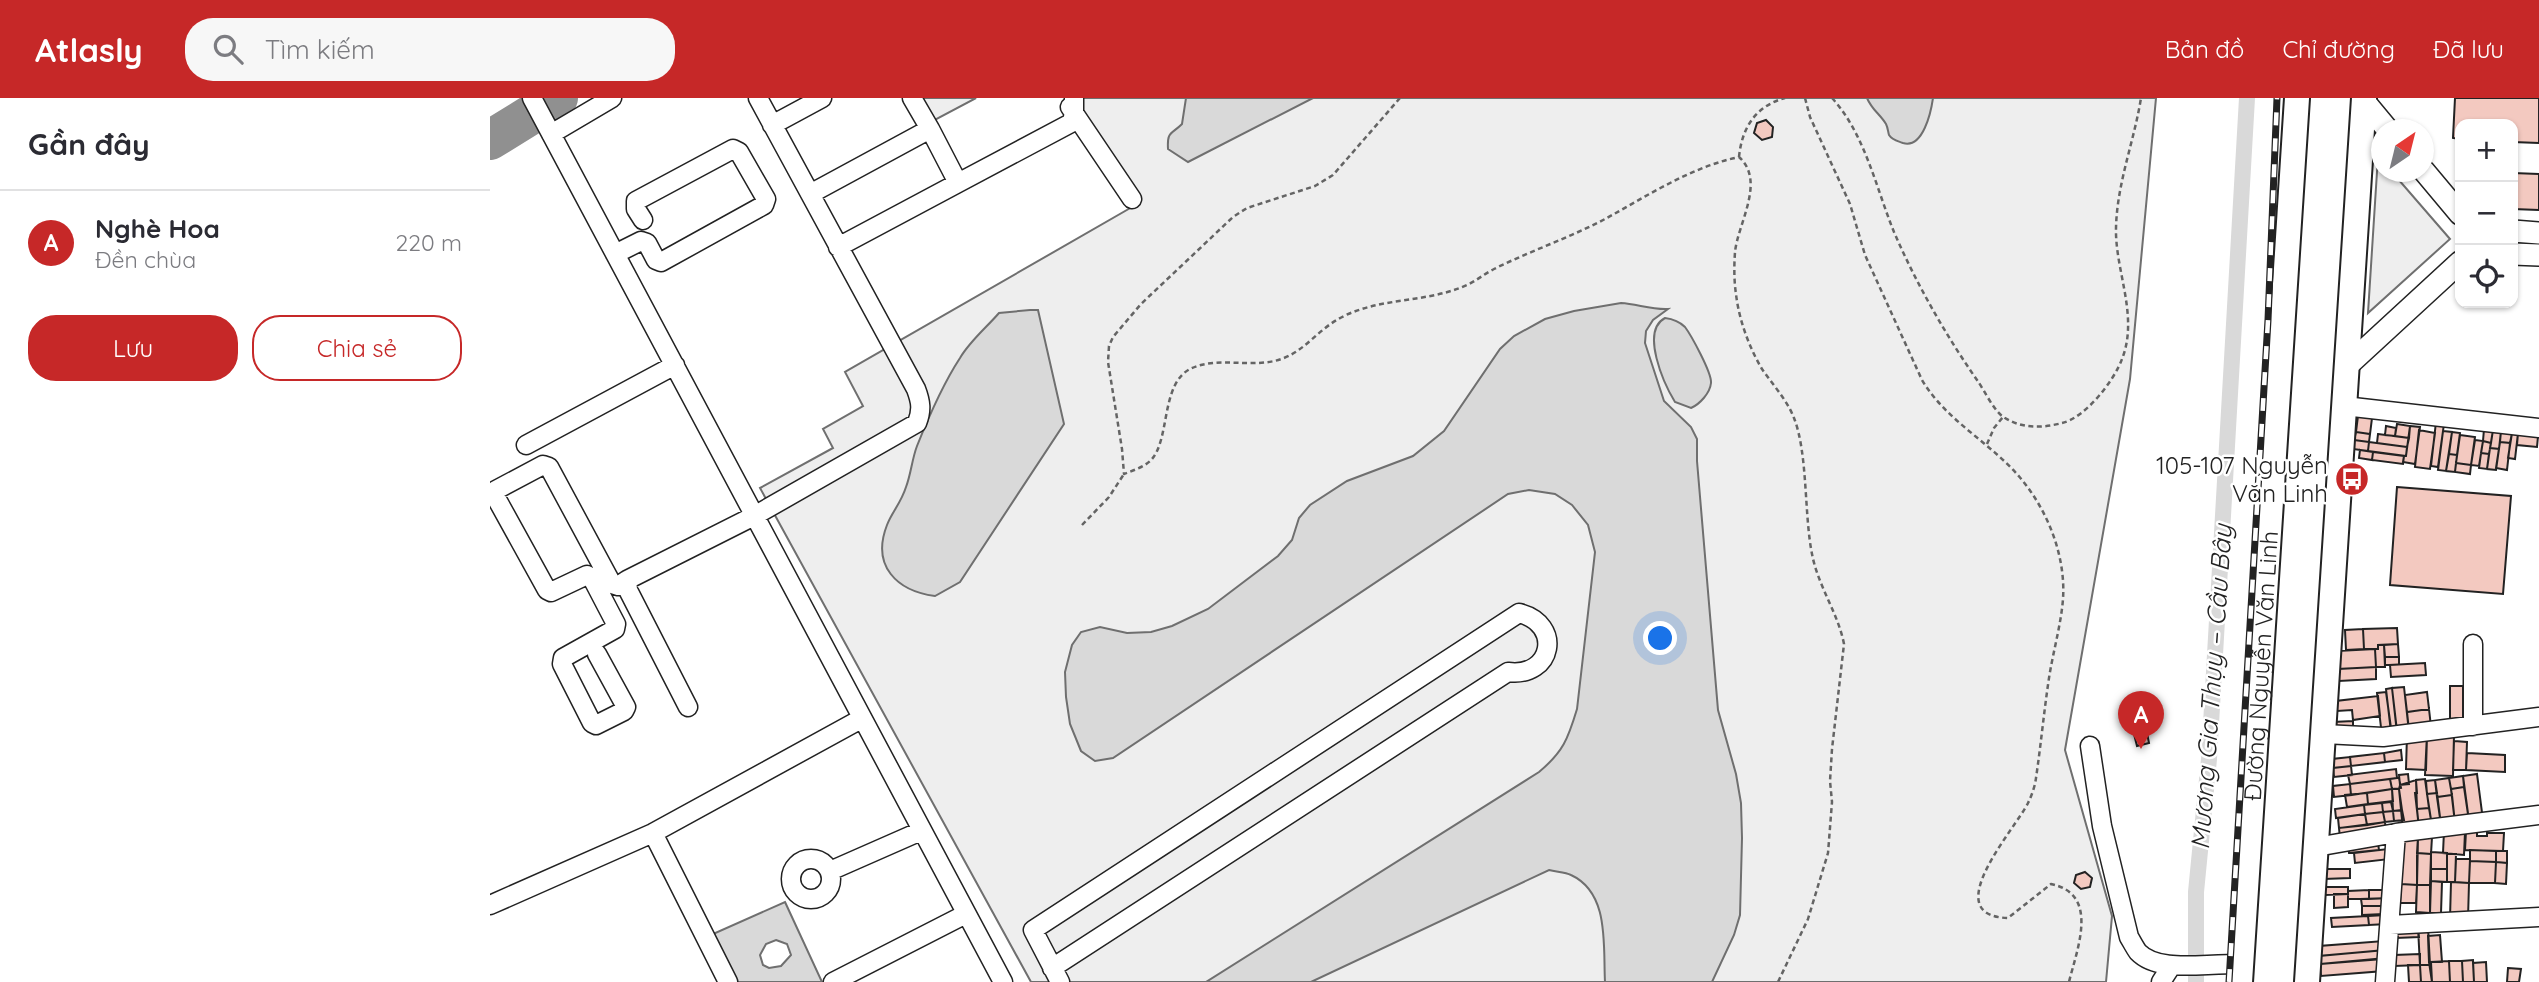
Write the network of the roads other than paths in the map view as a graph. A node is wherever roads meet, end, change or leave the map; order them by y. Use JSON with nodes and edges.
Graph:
{"nodes":[{"id":1,"x":532,"y":98,"type":"edge"},
{"id":2,"x":612,"y":98,"type":"edge"},
{"id":3,"x":758,"y":98,"type":"edge"},
{"id":4,"x":822,"y":98,"type":"edge"},
{"id":5,"x":912,"y":98,"type":"edge"},
{"id":6,"x":1065,"y":98,"type":"edge"},
{"id":7,"x":2297,"y":98,"type":"edge"},
{"id":8,"x":2364,"y":99,"type":"edge"},
{"id":9,"x":1074,"y":106,"type":"edge"},
{"id":10,"x":2379,"y":119,"type":"edge"},
{"id":11,"x":772,"y":125,"type":"junction"},
{"id":12,"x":930,"y":129,"type":"junction"},
{"id":13,"x":551,"y":134,"type":"junction"},
{"id":14,"x":2433,"y":182,"type":"edge"},
{"id":15,"x":958,"y":183,"type":"junction"},
{"id":16,"x":810,"y":194,"type":"junction"},
{"id":17,"x":1132,"y":199,"type":"dead end"},
{"id":18,"x":2455,"y":208,"type":"edge"},
{"id":19,"x":643,"y":220,"type":"dead end"},
{"id":20,"x":2518,"y":231,"type":"edge"},
{"id":21,"x":2539,"y":233,"type":"edge"},
{"id":22,"x":838,"y":247,"type":"junction"},
{"id":23,"x":615,"y":254,"type":"junction"},
{"id":24,"x":2518,"y":254,"type":"edge"},
{"id":25,"x":2539,"y":256,"type":"edge"},
{"id":26,"x":2455,"y":267,"type":"edge"},
{"id":27,"x":675,"y":365,"type":"junction"},
{"id":28,"x":2347,"y":366,"type":"junction"},
{"id":29,"x":2344,"y":406,"type":"junction"},
{"id":30,"x":2539,"y":428,"type":"edge"},
{"id":31,"x":526,"y":444,"type":"dead end"},
{"id":32,"x":754,"y":516,"type":"junction"},
{"id":33,"x":627,"y":580,"type":"junction"},
{"id":34,"x":2473,"y":645,"type":"dead end"},
{"id":35,"x":597,"y":654,"type":"dead end"},
{"id":36,"x":688,"y":707,"type":"dead end"},
{"id":37,"x":2539,"y":718,"type":"edge"},
{"id":38,"x":861,"y":719,"type":"junction"},
{"id":39,"x":2473,"y":726,"type":"junction"},
{"id":40,"x":2323,"y":734,"type":"junction"},
{"id":41,"x":2090,"y":746,"type":"dead end"},
{"id":42,"x":2539,"y":815,"type":"edge"},
{"id":43,"x":921,"y":831,"type":"junction"},
{"id":44,"x":653,"y":833,"type":"junction"},
{"id":45,"x":2396,"y":833,"type":"junction"},
{"id":46,"x":2316,"y":847,"type":"junction"},
{"id":47,"x":830,"y":871,"type":"dead end"},
{"id":48,"x":490,"y":905,"type":"edge"},
{"id":49,"x":966,"y":914,"type":"junction"},
{"id":50,"x":2539,"y":917,"type":"edge"},
{"id":51,"x":2390,"y":925,"type":"junction"},
{"id":52,"x":2177,"y":965,"type":"junction"},
{"id":53,"x":2241,"y":973,"type":"edge"},
{"id":54,"x":1056,"y":975,"type":"edge"},
{"id":55,"x":728,"y":982,"type":"edge"},
{"id":56,"x":833,"y":982,"type":"edge"},
{"id":57,"x":1003,"y":982,"type":"edge"},
{"id":58,"x":2161,"y":982,"type":"edge"},
{"id":59,"x":2308,"y":982,"type":"edge"},
{"id":60,"x":2385,"y":982,"type":"edge"}],
"edges":[{"from":1,"to":13,"type":"street"},
{"from":2,"to":13,"type":"street"},
{"from":3,"to":11,"type":"street"},
{"from":4,"to":11,"type":"street"},
{"from":5,"to":12,"type":"street"},
{"from":6,"to":9,"type":"street"},
{"from":7,"to":53,"type":"highway","name":"Đường Nguyễn Văn Linh"},
{"from":8,"to":10,"type":"main road"},
{"from":8,"to":28,"type":"highway"},
{"from":9,"to":15,"type":"street"},
{"from":9,"to":17,"type":"street"},
{"from":11,"to":16,"type":"street"},
{"from":12,"to":15,"type":"street"},
{"from":12,"to":16,"type":"street"},
{"from":13,"to":23,"type":"street"},
{"from":14,"to":18,"type":"main road"},
{"from":15,"to":22,"type":"street"},
{"from":16,"to":22,"type":"street"},
{"from":19,"to":23,"type":"street"},
{"from":20,"to":21,"type":"main road"},
{"from":22,"to":32,"type":"street"},
{"from":23,"to":27,"type":"street"},
{"from":24,"to":25,"type":"main road"},
{"from":26,"to":28,"type":"main road"},
{"from":27,"to":31,"type":"street"},
{"from":27,"to":32,"type":"street"},
{"from":28,"to":29,"type":"highway"},
{"from":29,"to":30,"type":"street"},
{"from":29,"to":40,"type":"highway"},
{"from":32,"to":33,"type":"street"},
{"from":32,"to":38,"type":"street"},
{"from":33,"to":35,"type":"street"},
{"from":33,"to":36,"type":"street"},
{"from":34,"to":39,"type":"street"},
{"from":37,"to":39,"type":"street"},
{"from":38,"to":43,"type":"street"},
{"from":38,"to":44,"type":"street"},
{"from":39,"to":40,"type":"street"},
{"from":40,"to":46,"type":"highway"},
{"from":41,"to":52,"type":"street"},
{"from":42,"to":45,"type":"street"},
{"from":43,"to":47,"type":"street"},
{"from":43,"to":49,"type":"street"},
{"from":44,"to":48,"type":"street"},
{"from":44,"to":55,"type":"street"},
{"from":45,"to":46,"type":"street"},
{"from":45,"to":51,"type":"street"},
{"from":46,"to":59,"type":"highway"},
{"from":49,"to":56,"type":"street"},
{"from":49,"to":57,"type":"street"},
{"from":50,"to":51,"type":"street"},
{"from":51,"to":60,"type":"street"},
{"from":52,"to":53,"type":"street"},
{"from":52,"to":58,"type":"street"},
{"from":54,"to":54,"type":"street"}]}
